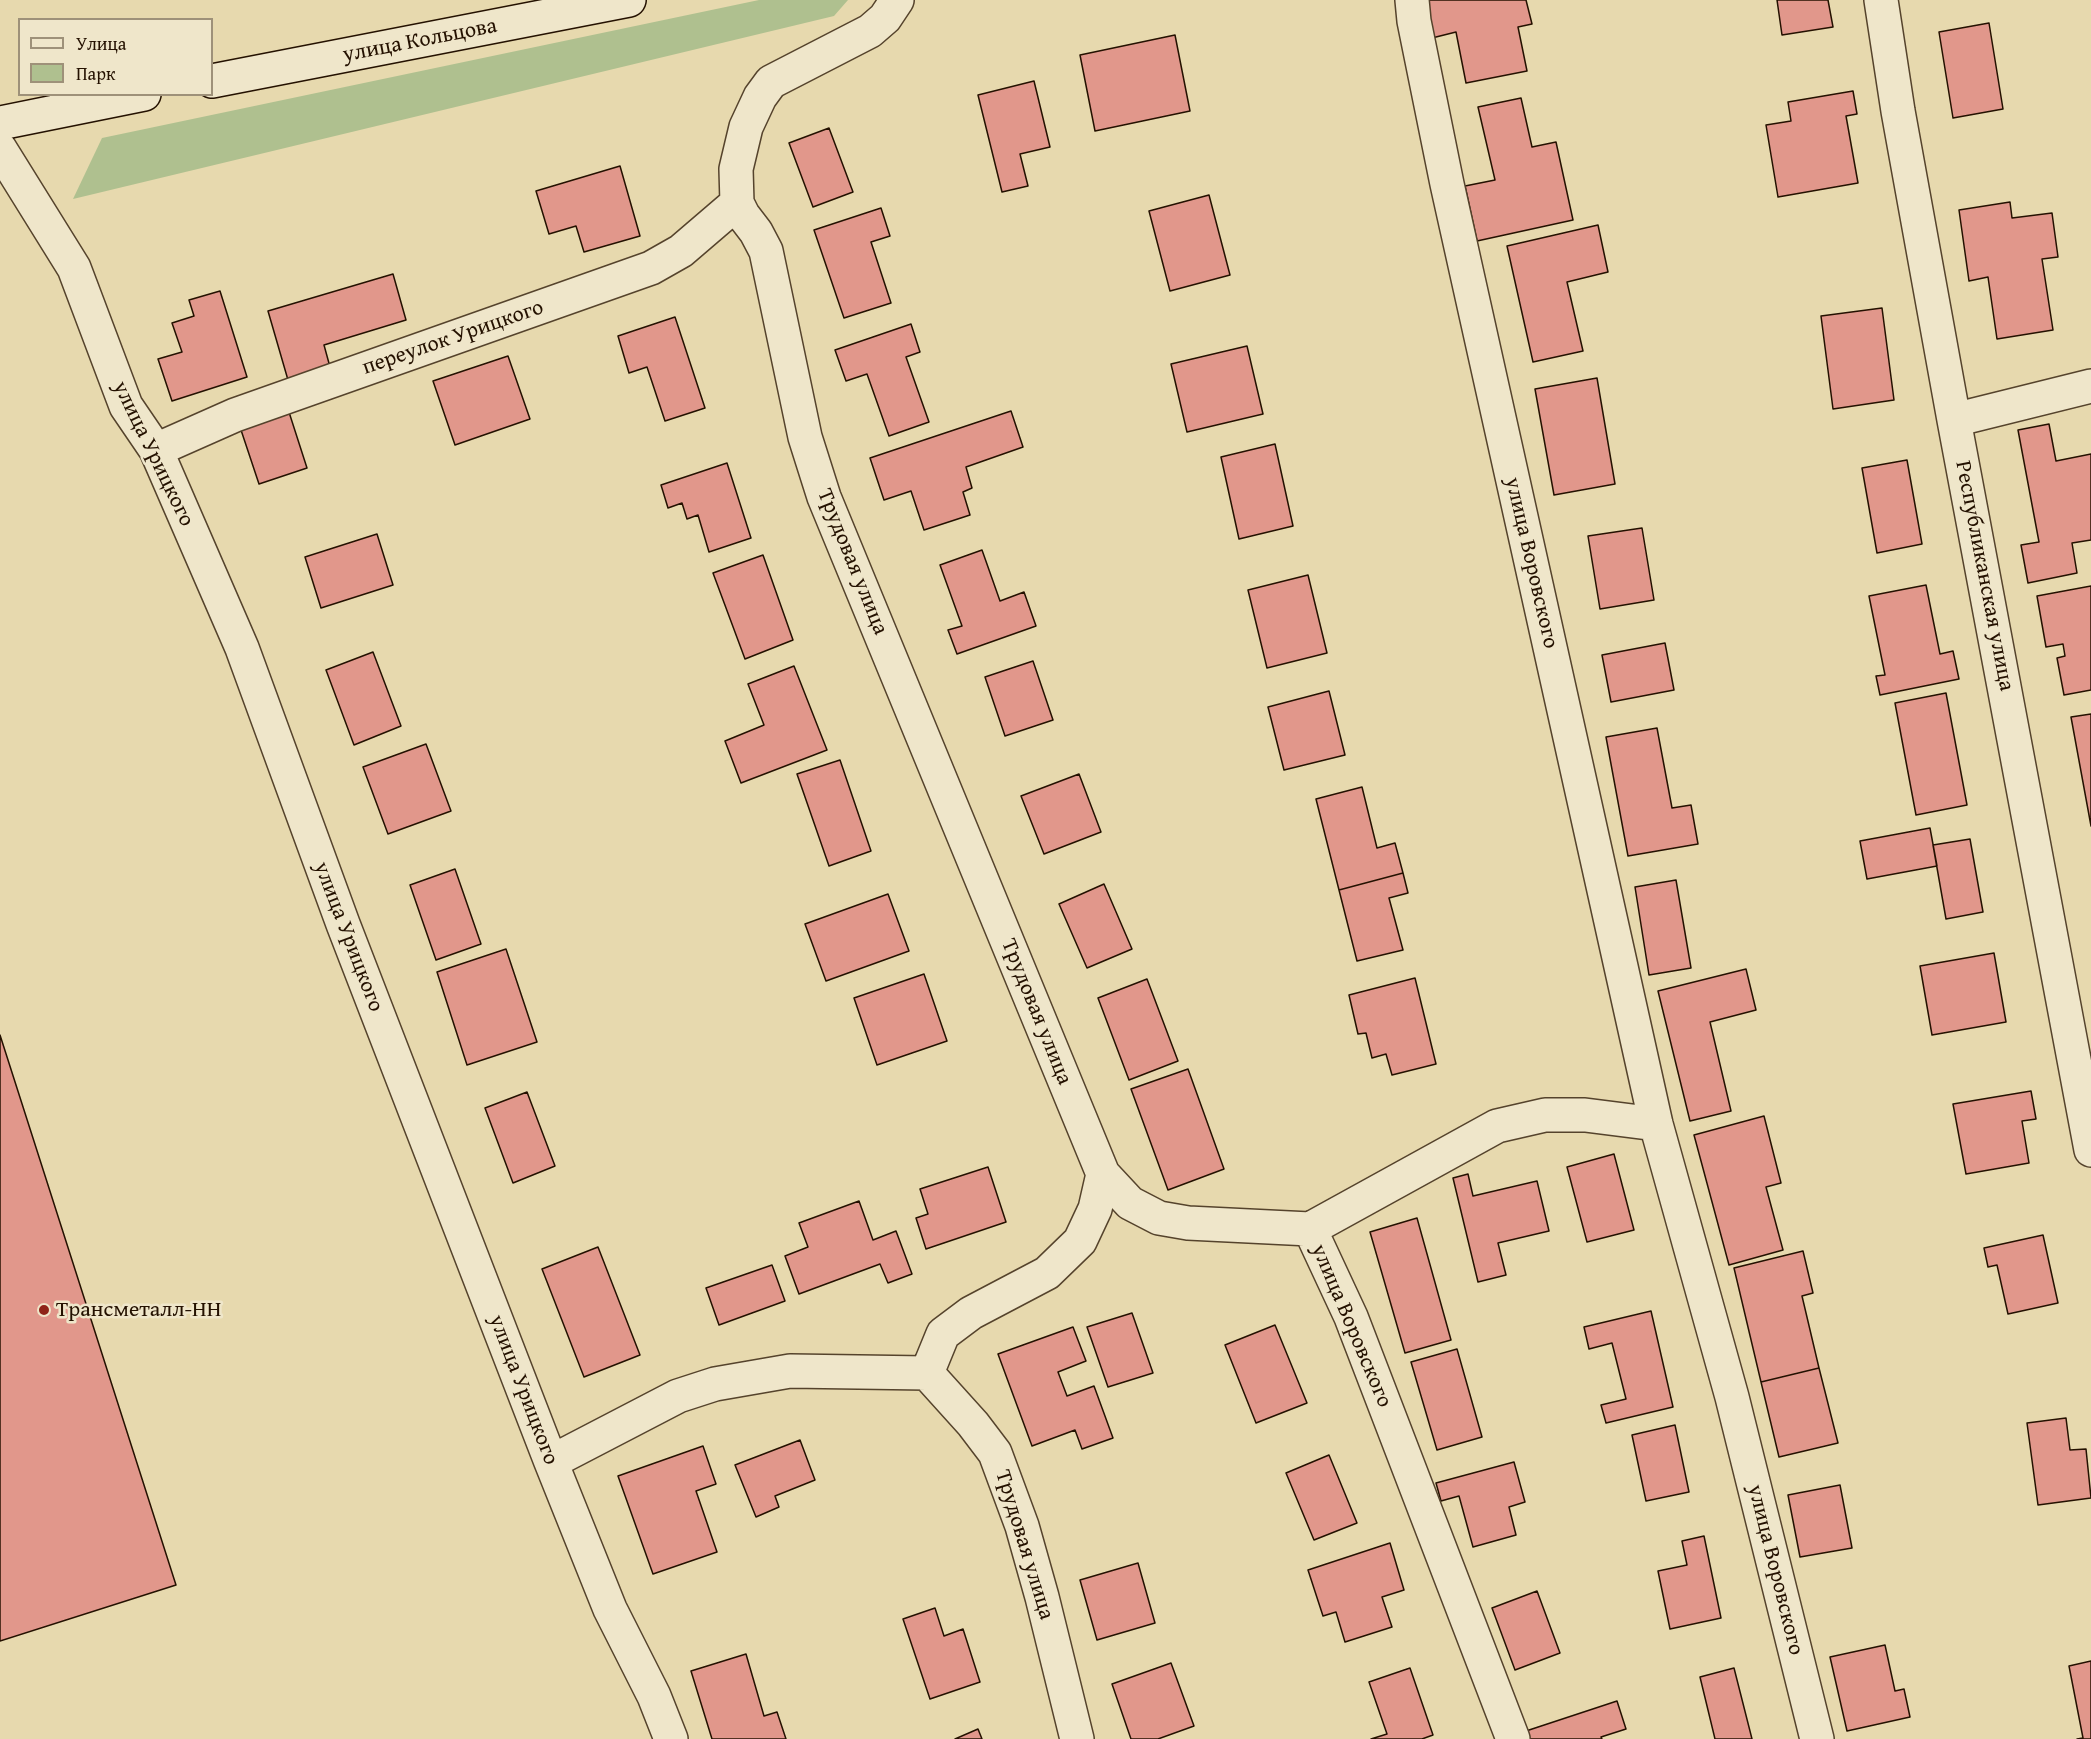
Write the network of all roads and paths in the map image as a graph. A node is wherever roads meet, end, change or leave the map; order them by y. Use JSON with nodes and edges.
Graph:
{"nodes":[{"id":1,"x":629,"y":0,"type":"edge"},
{"id":2,"x":897,"y":0,"type":"edge"},
{"id":3,"x":1412,"y":0,"type":"edge"},
{"id":4,"x":1881,"y":0,"type":"edge"},
{"id":5,"x":213,"y":81,"type":"edge"},
{"id":6,"x":134,"y":96,"type":"edge"},
{"id":7,"x":0,"y":123,"type":"edge"},
{"id":8,"x":0,"y":149,"type":"edge"},
{"id":9,"x":736,"y":203,"type":"junction"},
{"id":10,"x":2091,"y":386,"type":"edge"},
{"id":11,"x":1954,"y":420,"type":"junction"},
{"id":12,"x":156,"y":450,"type":"junction"},
{"id":13,"x":1656,"y":1124,"type":"junction"},
{"id":14,"x":2091,"y":1150,"type":"edge"},
{"id":15,"x":1103,"y":1174,"type":"junction"},
{"id":16,"x":1310,"y":1229,"type":"junction"},
{"id":17,"x":927,"y":1373,"type":"junction"},
{"id":18,"x":551,"y":1462,"type":"junction"},
{"id":19,"x":671,"y":1739,"type":"edge"},
{"id":20,"x":1077,"y":1739,"type":"edge"},
{"id":21,"x":1513,"y":1739,"type":"edge"},
{"id":22,"x":1817,"y":1739,"type":"edge"}],
"edges":[{"from":1,"to":5,"type":"street","name":"улица Кольцова"},
{"from":2,"to":9,"type":"street"},
{"from":3,"to":13,"type":"street","name":"улица Воровского"},
{"from":4,"to":11,"type":"street","name":"Республиканская улица"},
{"from":6,"to":7,"type":"street"},
{"from":8,"to":12,"type":"street","name":"улица Урицкого"},
{"from":9,"to":12,"type":"street","name":"переулок Урицкого"},
{"from":9,"to":15,"type":"street","name":"Трудовая улица"},
{"from":10,"to":11,"type":"street"},
{"from":11,"to":14,"type":"street","name":"Республиканская улица"},
{"from":12,"to":18,"type":"street","name":"улица Урицкого"},
{"from":13,"to":16,"type":"street","name":"улица Воровского"},
{"from":13,"to":22,"type":"street","name":"улица Воровского"},
{"from":15,"to":16,"type":"street"},
{"from":15,"to":17,"type":"street"},
{"from":16,"to":21,"type":"street","name":"улица Воровского"},
{"from":17,"to":18,"type":"street"},
{"from":17,"to":20,"type":"street","name":"Трудовая улица"},
{"from":18,"to":19,"type":"street","name":"улица Урицкого"}]}
